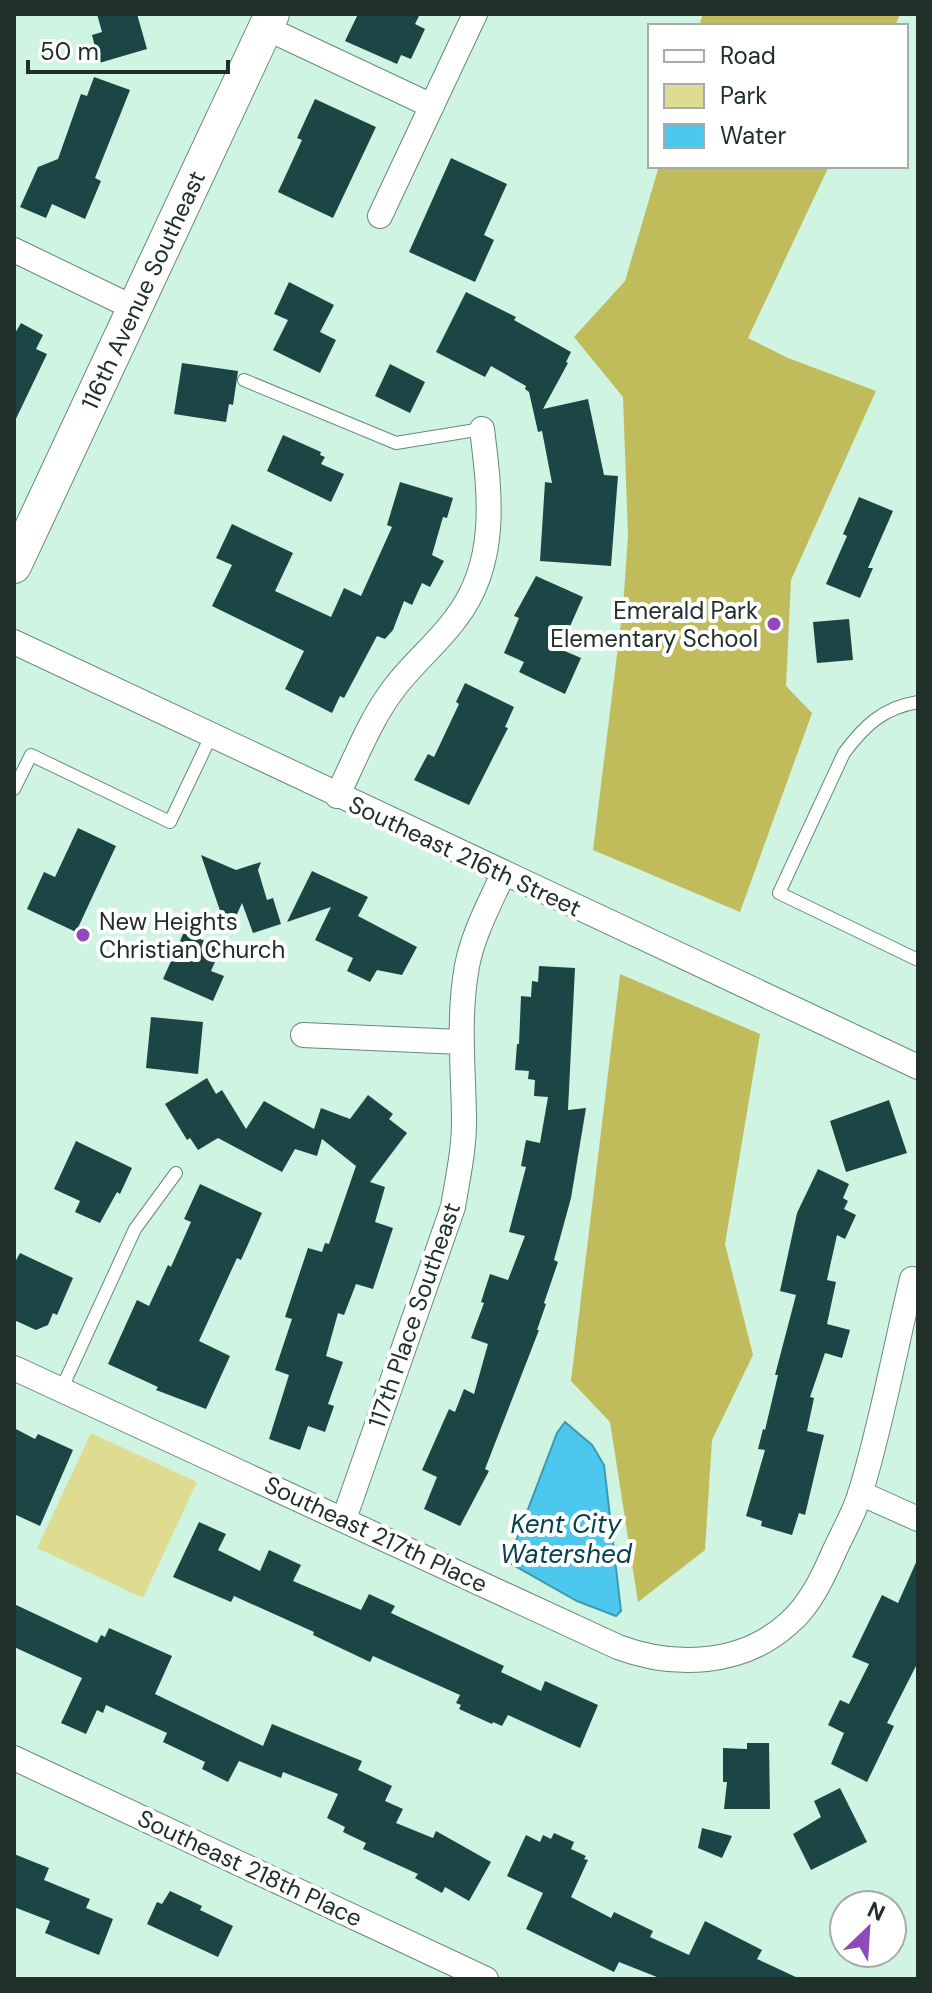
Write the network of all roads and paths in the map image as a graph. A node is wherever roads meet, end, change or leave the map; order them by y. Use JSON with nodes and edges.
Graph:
{"nodes":[{"id":1,"x":475,"y":14,"type":"edge"},
{"id":2,"x":269,"y":21,"type":"edge"},
{"id":3,"x":432,"y":106,"type":"junction"},
{"id":4,"x":380,"y":216,"type":"dead end"},
{"id":5,"x":14,"y":250,"type":"edge"},
{"id":6,"x":134,"y":308,"type":"junction"},
{"id":7,"x":244,"y":380,"type":"dead end"},
{"id":8,"x":482,"y":429,"type":"joint"},
{"id":9,"x":14,"y":566,"type":"edge"},
{"id":10,"x":14,"y":642,"type":"edge"},
{"id":11,"x":918,"y":702,"type":"edge"},
{"id":12,"x":211,"y":736,"type":"junction"},
{"id":13,"x":14,"y":789,"type":"edge"},
{"id":14,"x":337,"y":796,"type":"junction"},
{"id":15,"x":503,"y":874,"type":"junction"},
{"id":16,"x":918,"y":960,"type":"edge"},
{"id":17,"x":303,"y":1035,"type":"dead end"},
{"id":18,"x":460,"y":1042,"type":"junction"},
{"id":19,"x":918,"y":1067,"type":"edge"},
{"id":20,"x":176,"y":1173,"type":"dead end"},
{"id":21,"x":912,"y":1279,"type":"dead end"},
{"id":22,"x":14,"y":1368,"type":"edge"},
{"id":23,"x":61,"y":1390,"type":"junction"},
{"id":24,"x":860,"y":1493,"type":"junction"},
{"id":25,"x":344,"y":1519,"type":"junction"},
{"id":26,"x":918,"y":1519,"type":"edge"},
{"id":27,"x":14,"y":1758,"type":"edge"},
{"id":28,"x":486,"y":1979,"type":"edge"}],
"edges":[{"from":1,"to":3,"type":"street"},
{"from":2,"to":3,"type":"street"},
{"from":2,"to":6,"type":"main road","name":"116th Avenue Southeast"},
{"from":3,"to":4,"type":"street"},
{"from":5,"to":6,"type":"street"},
{"from":6,"to":9,"type":"main road","name":"116th Avenue Southeast"},
{"from":7,"to":8,"type":"lane"},
{"from":8,"to":14,"type":"street"},
{"from":10,"to":12,"type":"street","name":"Southeast 216th Street"},
{"from":11,"to":16,"type":"lane"},
{"from":12,"to":13,"type":"lane"},
{"from":12,"to":14,"type":"street","name":"Southeast 216th Street"},
{"from":14,"to":15,"type":"street","name":"Southeast 216th Street"},
{"from":15,"to":18,"type":"street","name":"117th Place Southeast"},
{"from":15,"to":19,"type":"street","name":"Southeast 216th Street"},
{"from":17,"to":18,"type":"street"},
{"from":18,"to":25,"type":"street","name":"117th Place Southeast"},
{"from":20,"to":23,"type":"lane"},
{"from":21,"to":24,"type":"street","name":"Southeast 217th Place"},
{"from":22,"to":23,"type":"street","name":"Southeast 217th Place"},
{"from":23,"to":25,"type":"street","name":"Southeast 217th Place"},
{"from":24,"to":25,"type":"street","name":"Southeast 217th Place"},
{"from":24,"to":26,"type":"street"},
{"from":27,"to":28,"type":"street","name":"Southeast 218th Place"}]}
